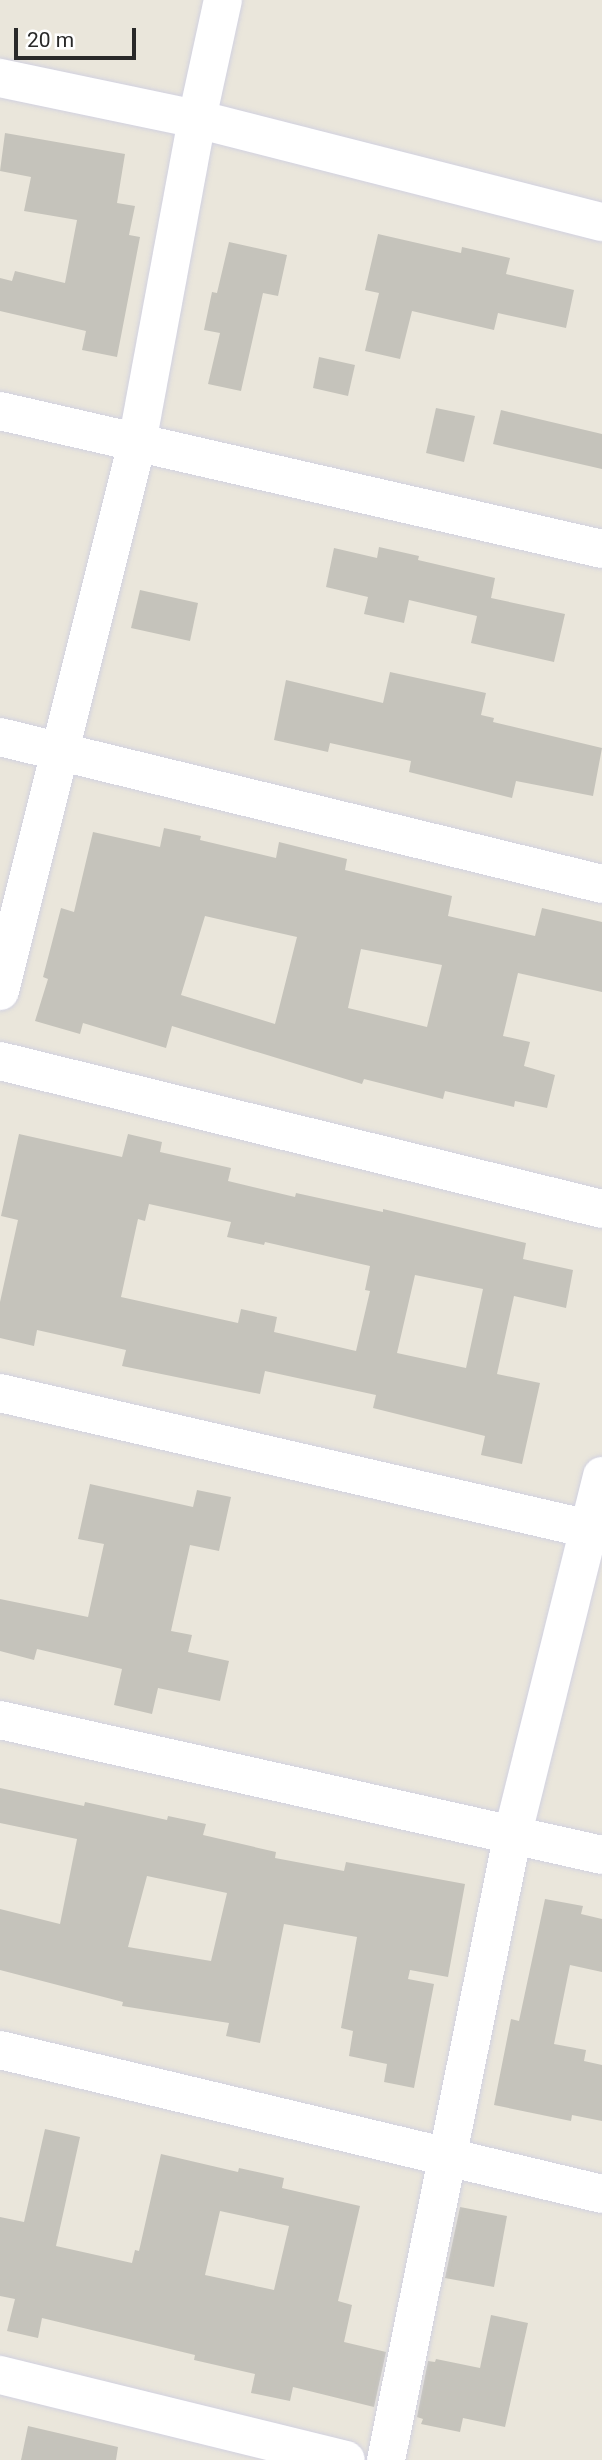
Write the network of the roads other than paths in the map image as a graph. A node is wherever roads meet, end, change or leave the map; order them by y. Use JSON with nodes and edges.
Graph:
{"nodes":[{"id":1,"x":223,"y":0,"type":"edge"},
{"id":2,"x":0,"y":78,"type":"edge"},
{"id":3,"x":197,"y":119,"type":"junction"},
{"id":4,"x":602,"y":222,"type":"edge"},
{"id":5,"x":0,"y":411,"type":"edge"},
{"id":6,"x":137,"y":443,"type":"junction"},
{"id":7,"x":602,"y":549,"type":"edge"},
{"id":8,"x":0,"y":737,"type":"edge"},
{"id":9,"x":61,"y":751,"type":"junction"},
{"id":10,"x":602,"y":884,"type":"edge"},
{"id":11,"x":0,"y":990,"type":"edge"},
{"id":12,"x":0,"y":1061,"type":"edge"},
{"id":13,"x":602,"y":1209,"type":"edge"},
{"id":14,"x":0,"y":1393,"type":"edge"},
{"id":15,"x":602,"y":1476,"type":"edge"},
{"id":16,"x":596,"y":1531,"type":"edge"},
{"id":17,"x":0,"y":1720,"type":"edge"},
{"id":18,"x":513,"y":1833,"type":"junction"},
{"id":19,"x":602,"y":1855,"type":"edge"},
{"id":20,"x":0,"y":2050,"type":"edge"},
{"id":21,"x":448,"y":2155,"type":"junction"},
{"id":22,"x":602,"y":2194,"type":"edge"},
{"id":23,"x":0,"y":2375,"type":"edge"},
{"id":24,"x":346,"y":2460,"type":"edge"},
{"id":25,"x":386,"y":2460,"type":"edge"}],
"edges":[{"from":1,"to":3,"type":"street"},
{"from":2,"to":3,"type":"street"},
{"from":3,"to":4,"type":"street"},
{"from":3,"to":6,"type":"street"},
{"from":5,"to":6,"type":"street"},
{"from":6,"to":7,"type":"street"},
{"from":6,"to":9,"type":"street"},
{"from":8,"to":9,"type":"street"},
{"from":9,"to":10,"type":"street"},
{"from":9,"to":11,"type":"street"},
{"from":12,"to":13,"type":"street"},
{"from":14,"to":16,"type":"street"},
{"from":15,"to":16,"type":"street"},
{"from":16,"to":18,"type":"street"},
{"from":17,"to":18,"type":"street"},
{"from":18,"to":19,"type":"street"},
{"from":18,"to":21,"type":"street"},
{"from":20,"to":21,"type":"street"},
{"from":21,"to":22,"type":"street"},
{"from":21,"to":25,"type":"street"},
{"from":23,"to":24,"type":"street"}]}
